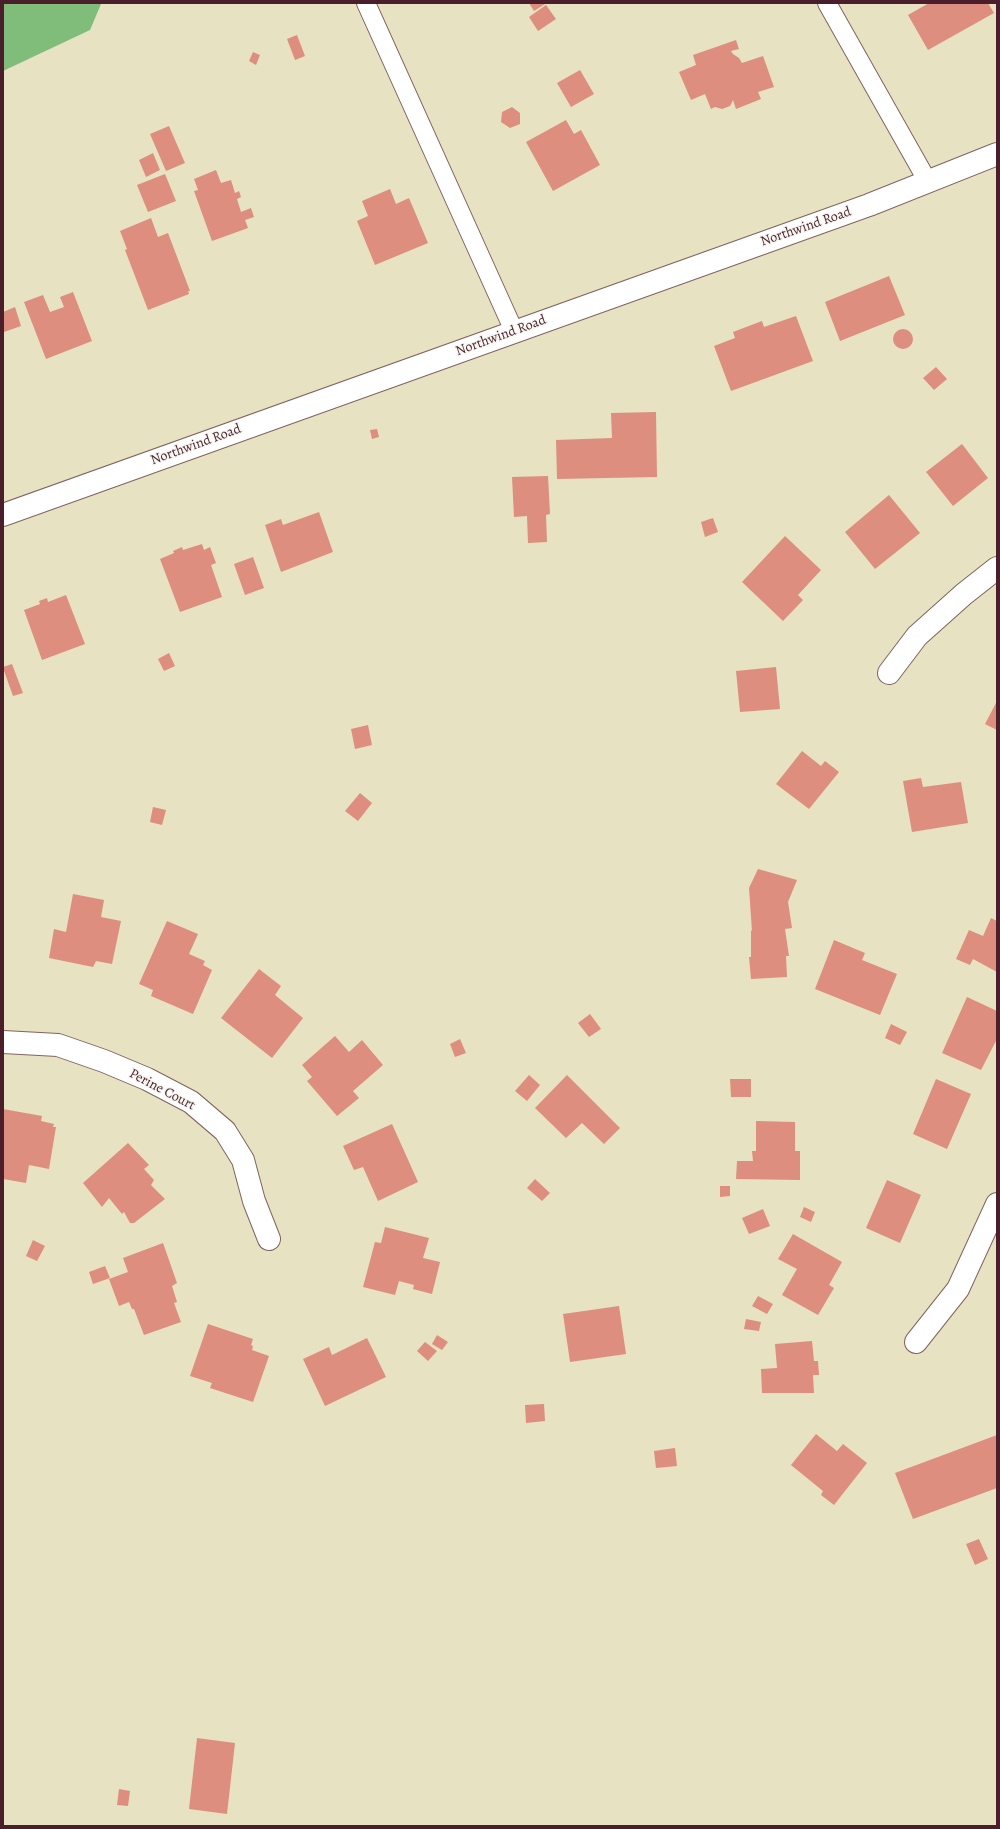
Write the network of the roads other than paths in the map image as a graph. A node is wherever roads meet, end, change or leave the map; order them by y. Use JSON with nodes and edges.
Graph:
{"nodes":[{"id":1,"x":366,"y":3,"type":"edge"},
{"id":2,"x":827,"y":3,"type":"edge"},
{"id":3,"x":997,"y":154,"type":"edge"},
{"id":4,"x":928,"y":182,"type":"junction"},
{"id":5,"x":514,"y":331,"type":"junction"},
{"id":6,"x":3,"y":515,"type":"edge"},
{"id":7,"x":997,"y":568,"type":"edge"},
{"id":8,"x":889,"y":673,"type":"dead end"},
{"id":9,"x":3,"y":1042,"type":"edge"},
{"id":10,"x":997,"y":1204,"type":"edge"},
{"id":11,"x":269,"y":1239,"type":"dead end"},
{"id":12,"x":916,"y":1342,"type":"dead end"}],
"edges":[{"from":1,"to":5,"type":"lane"},
{"from":2,"to":4,"type":"lane"},
{"from":3,"to":4,"type":"street","name":"Northwind Road"},
{"from":4,"to":5,"type":"street","name":"Northwind Road"},
{"from":5,"to":6,"type":"street","name":"Northwind Road"},
{"from":7,"to":8,"type":"street"},
{"from":9,"to":11,"type":"street","name":"Perine Court"},
{"from":10,"to":12,"type":"street"}]}
